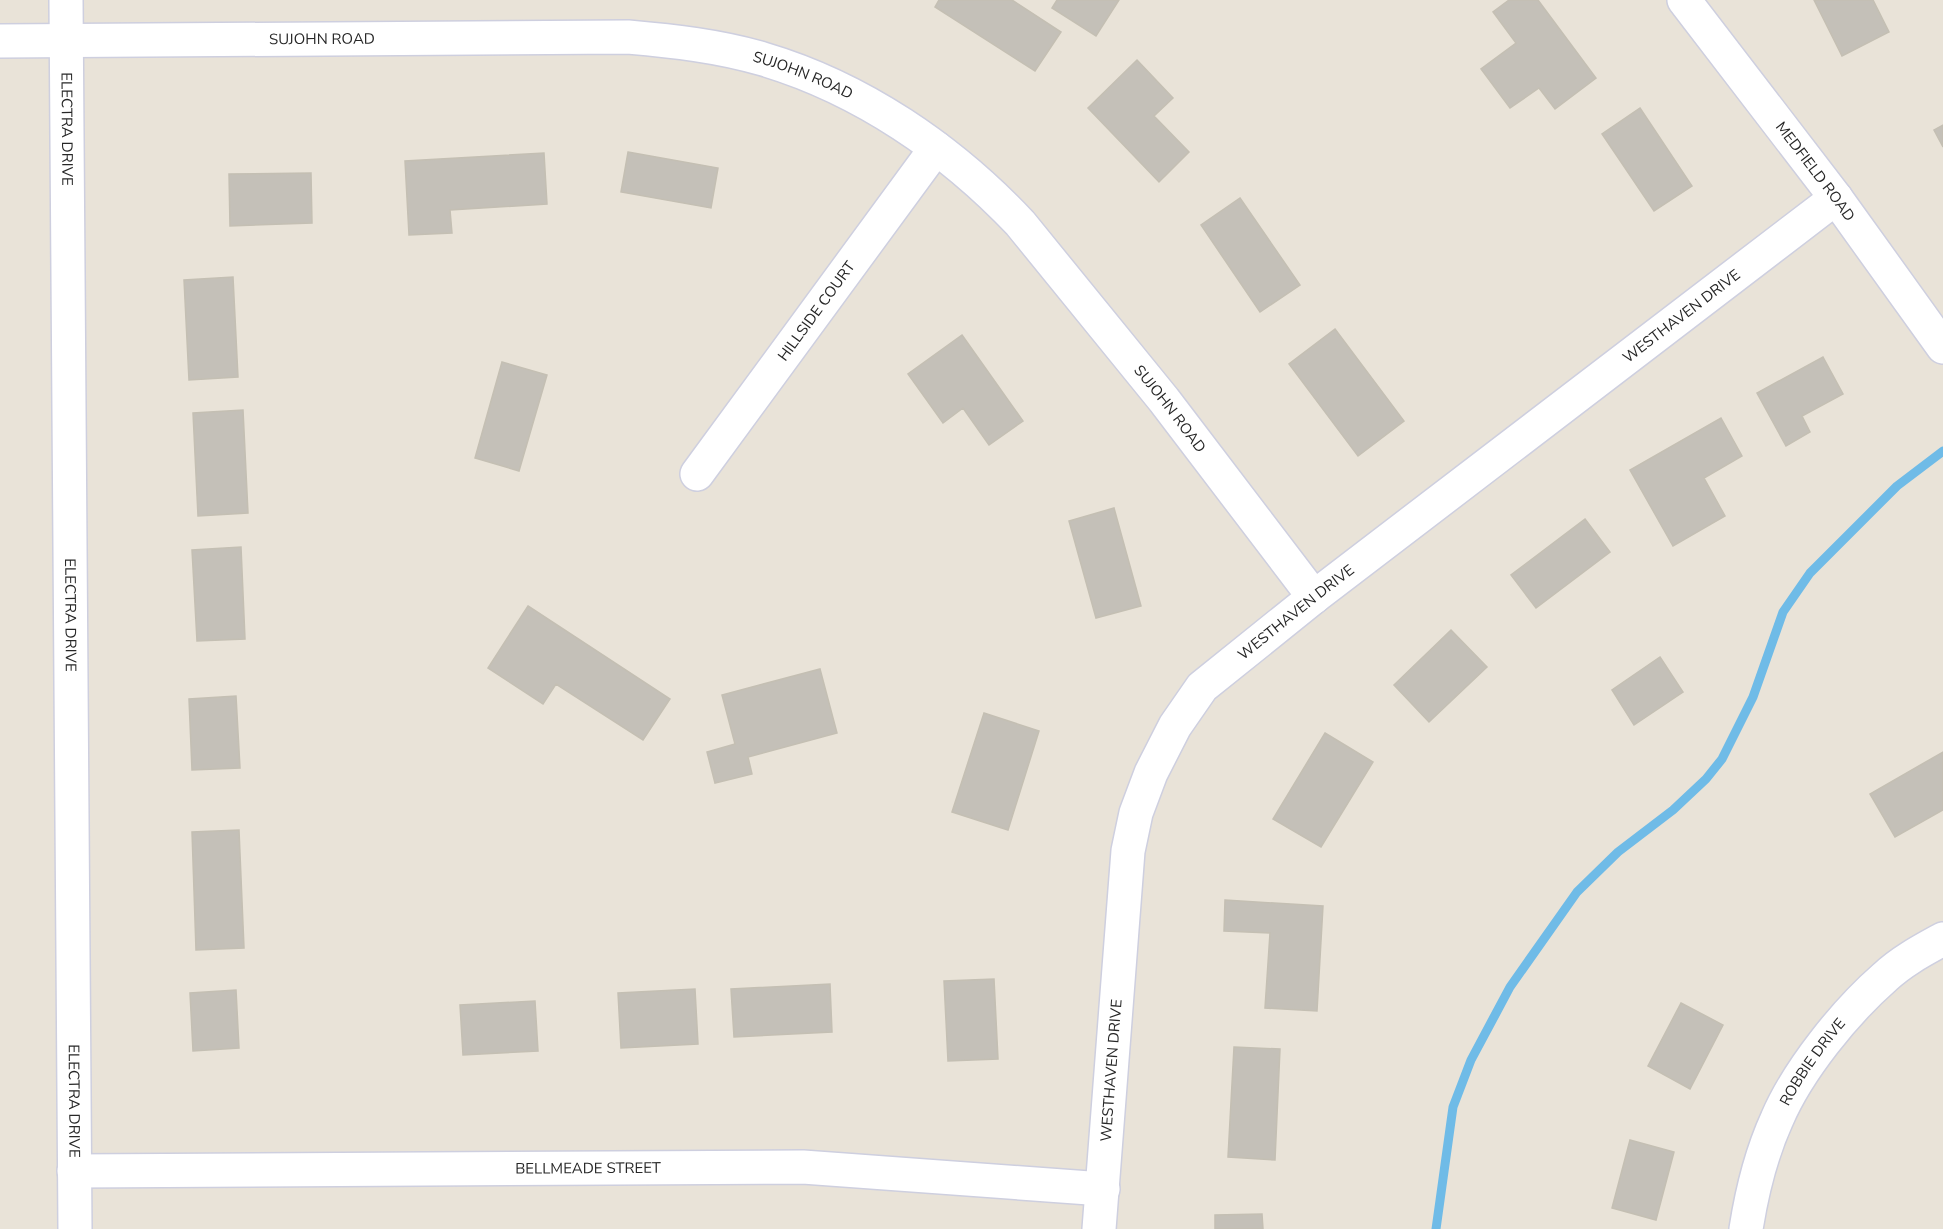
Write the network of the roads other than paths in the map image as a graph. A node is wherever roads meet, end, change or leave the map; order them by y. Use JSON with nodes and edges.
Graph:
{"nodes":[{"id":1,"x":66,"y":0,"type":"edge"},
{"id":2,"x":1684,"y":0,"type":"edge"},
{"id":3,"x":66,"y":41,"type":"junction"},
{"id":4,"x":0,"y":42,"type":"edge"},
{"id":5,"x":936,"y":148,"type":"junction"},
{"id":6,"x":1836,"y":198,"type":"junction"},
{"id":7,"x":1943,"y":347,"type":"edge"},
{"id":8,"x":697,"y":474,"type":"dead end"},
{"id":9,"x":1314,"y":597,"type":"junction"},
{"id":10,"x":1943,"y":939,"type":"edge"},
{"id":11,"x":74,"y":1171,"type":"junction"},
{"id":12,"x":1103,"y":1189,"type":"junction"},
{"id":13,"x":75,"y":1229,"type":"edge"},
{"id":14,"x":1099,"y":1229,"type":"edge"},
{"id":15,"x":1746,"y":1229,"type":"edge"}],
"edges":[{"from":1,"to":3,"type":"street","name":"ELECTRA DRIVE"},
{"from":2,"to":6,"type":"street","name":"MEDFIELD ROAD"},
{"from":3,"to":4,"type":"street","name":"SUJOHN ROAD"},
{"from":3,"to":5,"type":"street","name":"SUJOHN ROAD"},
{"from":3,"to":11,"type":"street","name":"ELECTRA DRIVE"},
{"from":5,"to":8,"type":"street","name":"HILLSIDE COURT"},
{"from":5,"to":9,"type":"street","name":"SUJOHN ROAD"},
{"from":6,"to":7,"type":"street","name":"MEDFIELD ROAD"},
{"from":6,"to":9,"type":"street","name":"WESTHAVEN DRIVE"},
{"from":9,"to":12,"type":"street","name":"WESTHAVEN DRIVE"},
{"from":10,"to":15,"type":"street","name":"ROBBIE DRIVE"},
{"from":11,"to":12,"type":"street","name":"BELLMEADE STREET"},
{"from":11,"to":13,"type":"street","name":"ELECTRA DRIVE"},
{"from":12,"to":14,"type":"street","name":"WESTHAVEN DRIVE"}]}
